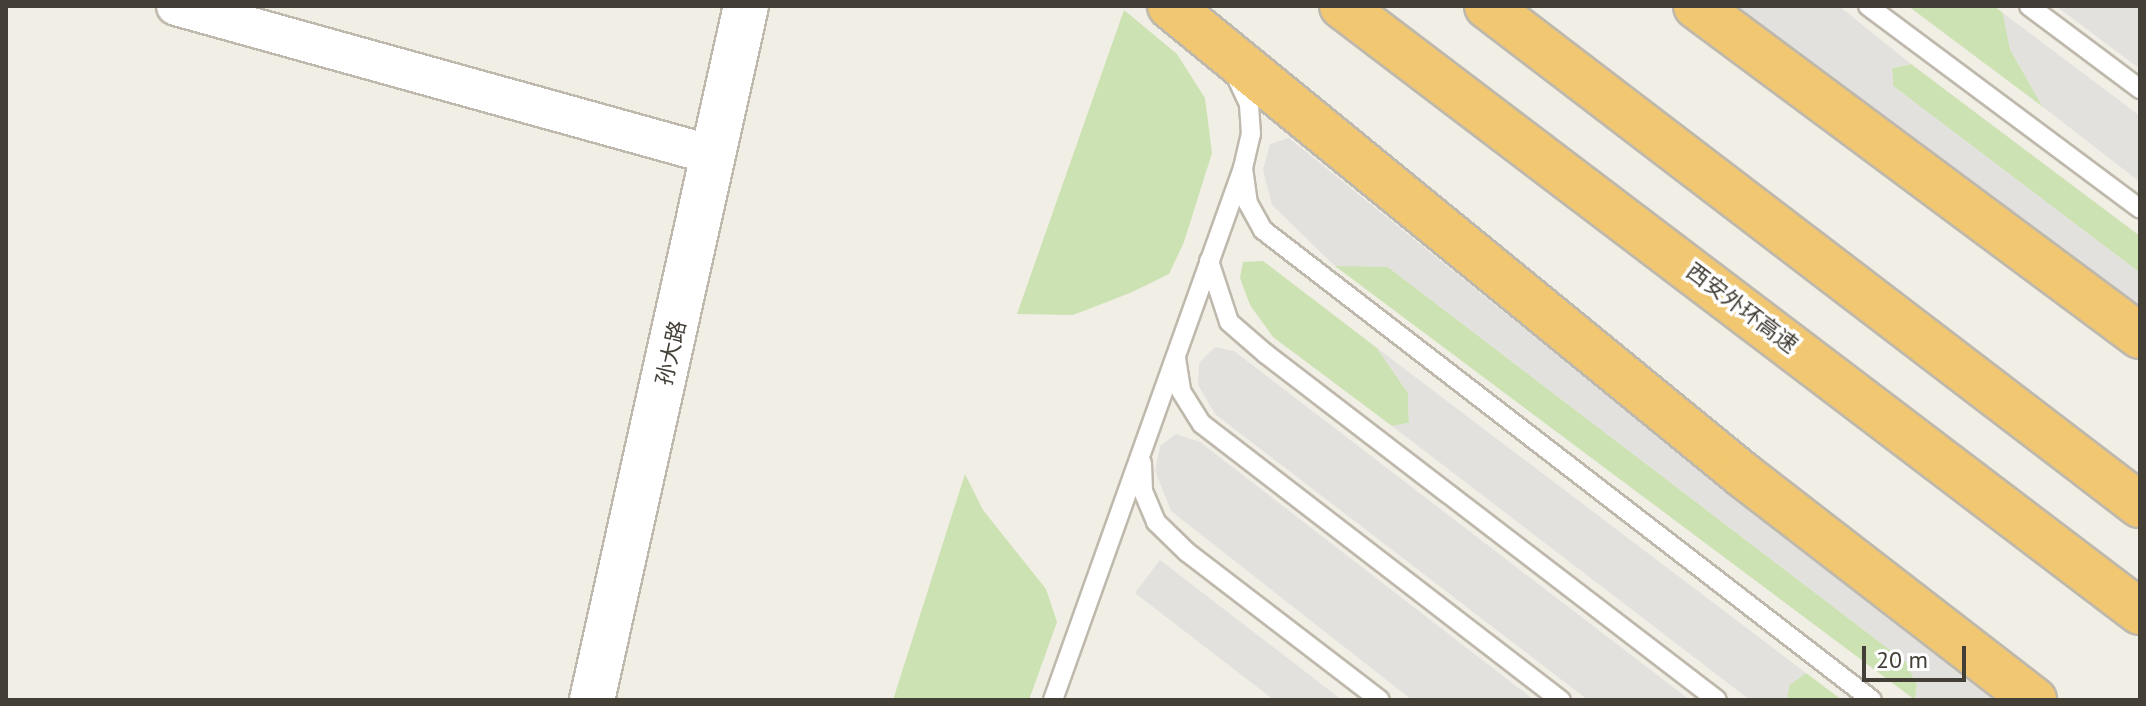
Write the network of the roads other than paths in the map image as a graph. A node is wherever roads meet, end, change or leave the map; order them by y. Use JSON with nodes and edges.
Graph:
{"nodes":[{"id":1,"x":176,"y":6,"type":"edge"},
{"id":2,"x":746,"y":6,"type":"edge"},
{"id":3,"x":1342,"y":6,"type":"edge"},
{"id":4,"x":1487,"y":6,"type":"edge"},
{"id":5,"x":1696,"y":6,"type":"edge"},
{"id":6,"x":1868,"y":6,"type":"edge"},
{"id":7,"x":2029,"y":6,"type":"edge"},
{"id":8,"x":1186,"y":18,"type":"edge"},
{"id":9,"x":2140,"y":89,"type":"edge"},
{"id":10,"x":716,"y":156,"type":"junction"},
{"id":11,"x":1243,"y":168,"type":"junction"},
{"id":12,"x":2140,"y":209,"type":"edge"},
{"id":13,"x":1209,"y":261,"type":"junction"},
{"id":14,"x":2140,"y":336,"type":"edge"},
{"id":15,"x":1176,"y":355,"type":"junction"},
{"id":16,"x":1141,"y":452,"type":"junction"},
{"id":17,"x":2140,"y":505,"type":"edge"},
{"id":18,"x":2140,"y":612,"type":"edge"},
{"id":19,"x":592,"y":700,"type":"edge"},
{"id":20,"x":1053,"y":700,"type":"edge"},
{"id":21,"x":1380,"y":700,"type":"edge"},
{"id":22,"x":1561,"y":700,"type":"edge"},
{"id":23,"x":1717,"y":700,"type":"edge"},
{"id":24,"x":1872,"y":700,"type":"edge"},
{"id":25,"x":2034,"y":700,"type":"edge"}],
"edges":[{"from":1,"to":10,"type":"street"},
{"from":2,"to":10,"type":"street","name":"孙大路"},
{"from":3,"to":18,"type":"highway","name":"西安外环高速"},
{"from":4,"to":17,"type":"highway"},
{"from":5,"to":14,"type":"highway"},
{"from":6,"to":12,"type":"lane"},
{"from":7,"to":9,"type":"lane"},
{"from":8,"to":11,"type":"lane"},
{"from":8,"to":25,"type":"highway"},
{"from":10,"to":19,"type":"street","name":"孙大路"},
{"from":11,"to":13,"type":"lane"},
{"from":11,"to":24,"type":"lane"},
{"from":13,"to":15,"type":"lane"},
{"from":13,"to":23,"type":"lane"},
{"from":15,"to":16,"type":"lane"},
{"from":15,"to":22,"type":"lane"},
{"from":16,"to":20,"type":"lane"},
{"from":16,"to":21,"type":"lane"}]}
